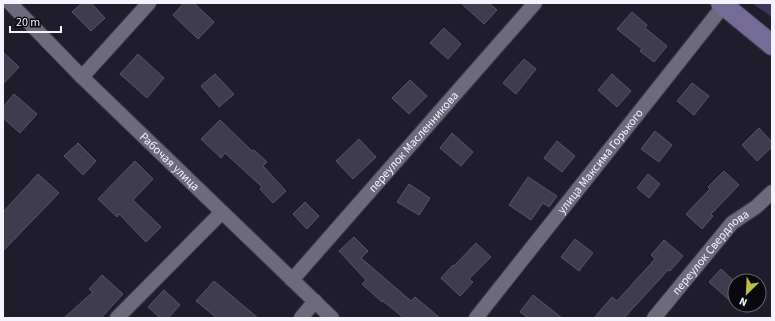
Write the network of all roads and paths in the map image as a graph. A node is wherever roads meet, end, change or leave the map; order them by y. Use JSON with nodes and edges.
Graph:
{"nodes":[{"id":1,"x":10,"y":3,"type":"edge"},
{"id":2,"x":149,"y":3,"type":"edge"},
{"id":3,"x":535,"y":3,"type":"edge"},
{"id":4,"x":722,"y":4,"type":"edge"},
{"id":5,"x":772,"y":45,"type":"edge"},
{"id":6,"x":82,"y":76,"type":"junction"},
{"id":7,"x":772,"y":192,"type":"edge"},
{"id":8,"x":222,"y":212,"type":"junction"},
{"id":9,"x":292,"y":280,"type":"junction"},
{"id":10,"x":315,"y":302,"type":"junction"},
{"id":11,"x":117,"y":318,"type":"edge"},
{"id":12,"x":301,"y":318,"type":"edge"},
{"id":13,"x":332,"y":318,"type":"edge"},
{"id":14,"x":476,"y":318,"type":"edge"},
{"id":15,"x":654,"y":318,"type":"edge"}],
"edges":[{"from":1,"to":6,"type":"street","name":"Рабочая улица"},
{"from":2,"to":6,"type":"street"},
{"from":3,"to":9,"type":"street","name":"переулок Масленникова"},
{"from":4,"to":5,"type":"main road"},
{"from":4,"to":14,"type":"street","name":"улица Максима Горького"},
{"from":6,"to":8,"type":"street","name":"Рабочая улица"},
{"from":7,"to":15,"type":"street","name":"переулок Свердлова"},
{"from":8,"to":9,"type":"street","name":"Рабочая улица"},
{"from":8,"to":11,"type":"street"},
{"from":9,"to":10,"type":"street","name":"Рабочая улица"},
{"from":10,"to":12,"type":"street"},
{"from":10,"to":13,"type":"street","name":"Рабочая улица"}]}
